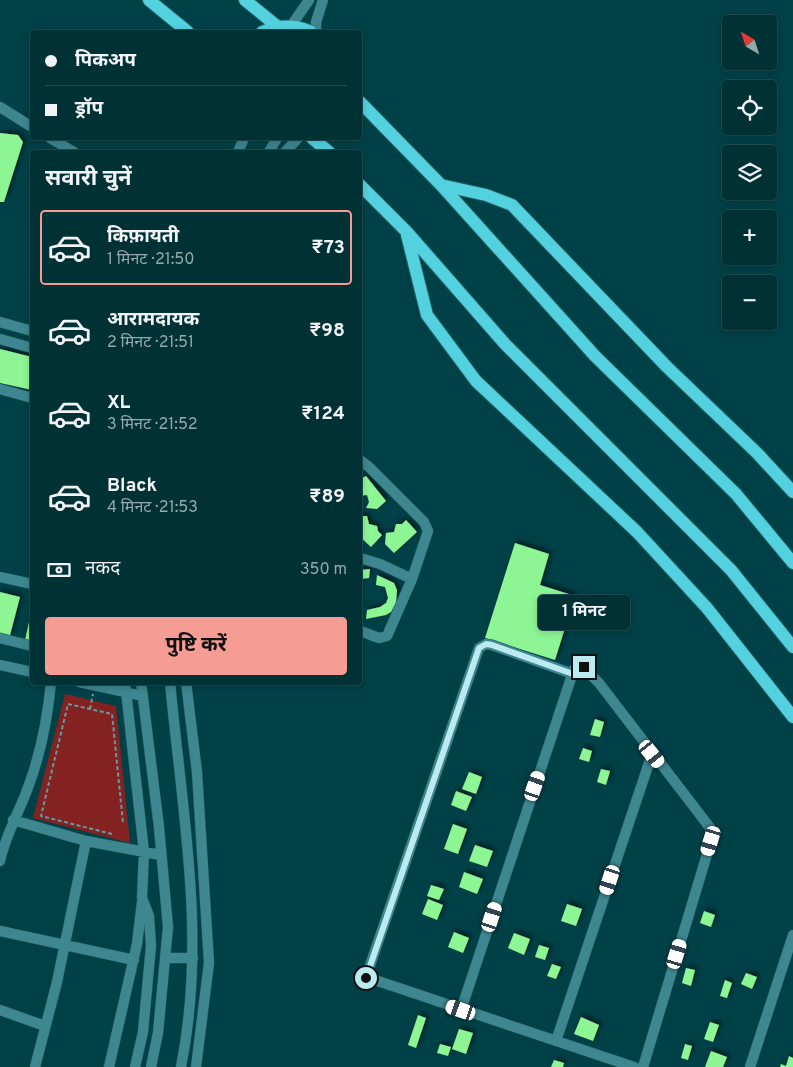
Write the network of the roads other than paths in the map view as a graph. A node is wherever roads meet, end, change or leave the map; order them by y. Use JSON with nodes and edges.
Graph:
{"nodes":[{"id":1,"x":149,"y":0,"type":"edge"},
{"id":2,"x":244,"y":0,"type":"edge"},
{"id":3,"x":309,"y":0,"type":"edge"},
{"id":4,"x":323,"y":0,"type":"edge"},
{"id":5,"x":291,"y":26,"type":"junction"},
{"id":6,"x":278,"y":27,"type":"junction"},
{"id":7,"x":186,"y":30,"type":"edge"},
{"id":8,"x":268,"y":30,"type":"edge"},
{"id":9,"x":304,"y":30,"type":"edge"},
{"id":10,"x":316,"y":30,"type":"edge"},
{"id":11,"x":362,"y":104,"type":"edge"},
{"id":12,"x":0,"y":107,"type":"edge"},
{"id":13,"x":30,"y":126,"type":"edge"},
{"id":14,"x":53,"y":140,"type":"edge"},
{"id":15,"x":296,"y":140,"type":"edge"},
{"id":16,"x":314,"y":140,"type":"edge"},
{"id":17,"x":71,"y":150,"type":"edge"},
{"id":18,"x":287,"y":150,"type":"edge"},
{"id":19,"x":327,"y":150,"type":"edge"},
{"id":20,"x":441,"y":185,"type":"junction"},
{"id":21,"x":362,"y":187,"type":"edge"},
{"id":22,"x":407,"y":232,"type":"junction"},
{"id":23,"x":0,"y":322,"type":"edge"},
{"id":24,"x":30,"y":330,"type":"edge"},
{"id":25,"x":0,"y":339,"type":"edge"},
{"id":26,"x":30,"y":347,"type":"edge"},
{"id":27,"x":0,"y":389,"type":"edge"},
{"id":28,"x":30,"y":397,"type":"edge"},
{"id":29,"x":362,"y":461,"type":"edge"},
{"id":30,"x":793,"y":492,"type":"edge"},
{"id":31,"x":363,"y":559,"type":"edge"},
{"id":32,"x":793,"y":563,"type":"edge"},
{"id":33,"x":0,"y":578,"type":"edge"},
{"id":34,"x":412,"y":579,"type":"junction"},
{"id":35,"x":30,"y":584,"type":"edge"},
{"id":36,"x":362,"y":632,"type":"edge"},
{"id":37,"x":0,"y":638,"type":"edge"},
{"id":38,"x":30,"y":646,"type":"edge"},
{"id":39,"x":793,"y":647,"type":"edge"},
{"id":40,"x":0,"y":665,"type":"edge"},
{"id":41,"x":30,"y":672,"type":"edge"},
{"id":42,"x":573,"y":674,"type":"junction"},
{"id":43,"x":50,"y":685,"type":"edge"},
{"id":44,"x":91,"y":685,"type":"edge"},
{"id":45,"x":141,"y":685,"type":"edge"},
{"id":46,"x":170,"y":685,"type":"edge"},
{"id":47,"x":186,"y":685,"type":"edge"},
{"id":48,"x":125,"y":687,"type":"edge"},
{"id":49,"x":143,"y":696,"type":"junction"},
{"id":50,"x":793,"y":717,"type":"edge"},
{"id":51,"x":652,"y":754,"type":"junction"},
{"id":52,"x":13,"y":820,"type":"junction"},
{"id":53,"x":86,"y":841,"type":"junction"},
{"id":54,"x":144,"y":852,"type":"junction"},
{"id":55,"x":161,"y":855,"type":"junction"},
{"id":56,"x":0,"y":862,"type":"edge"},
{"id":57,"x":142,"y":898,"type":"junction"},
{"id":58,"x":0,"y":931,"type":"edge"},
{"id":59,"x":793,"y":935,"type":"edge"},
{"id":60,"x":137,"y":944,"type":"junction"},
{"id":61,"x":63,"y":945,"type":"junction"},
{"id":62,"x":151,"y":946,"type":"junction"},
{"id":63,"x":166,"y":953,"type":"junction"},
{"id":64,"x":193,"y":958,"type":"junction"},
{"id":65,"x":134,"y":960,"type":"junction"},
{"id":66,"x":0,"y":1010,"type":"edge"},
{"id":67,"x":461,"y":1010,"type":"junction"},
{"id":68,"x":45,"y":1026,"type":"junction"},
{"id":69,"x":556,"y":1041,"type":"junction"},
{"id":70,"x":35,"y":1067,"type":"edge"},
{"id":71,"x":109,"y":1067,"type":"edge"},
{"id":72,"x":135,"y":1067,"type":"edge"},
{"id":73,"x":151,"y":1067,"type":"edge"},
{"id":74,"x":182,"y":1067,"type":"edge"},
{"id":75,"x":196,"y":1067,"type":"edge"},
{"id":76,"x":634,"y":1067,"type":"edge"},
{"id":77,"x":643,"y":1067,"type":"edge"},
{"id":78,"x":750,"y":1067,"type":"edge"}],
"edges":[{"from":1,"to":7,"type":"main road"},
{"from":2,"to":6,"type":"main road"},
{"from":3,"to":5,"type":"street"},
{"from":4,"to":10,"type":"street"},
{"from":5,"to":6,"type":"main road"},
{"from":5,"to":9,"type":"main road"},
{"from":6,"to":8,"type":"main road"},
{"from":11,"to":20,"type":"main road"},
{"from":12,"to":13,"type":"street"},
{"from":14,"to":17,"type":"street"},
{"from":15,"to":18,"type":"street"},
{"from":16,"to":19,"type":"main road"},
{"from":20,"to":30,"type":"main road"},
{"from":20,"to":32,"type":"main road"},
{"from":21,"to":22,"type":"main road"},
{"from":22,"to":39,"type":"main road"},
{"from":22,"to":50,"type":"main road"},
{"from":23,"to":24,"type":"street"},
{"from":25,"to":26,"type":"street"},
{"from":27,"to":28,"type":"street"},
{"from":29,"to":34,"type":"street"},
{"from":31,"to":34,"type":"street"},
{"from":33,"to":35,"type":"street"},
{"from":34,"to":36,"type":"street"},
{"from":37,"to":38,"type":"street"},
{"from":40,"to":41,"type":"street"},
{"from":42,"to":51,"type":"street"},
{"from":42,"to":67,"type":"street"},
{"from":42,"to":67,"type":"street"},
{"from":43,"to":52,"type":"street"},
{"from":44,"to":48,"type":"street"},
{"from":45,"to":49,"type":"street"},
{"from":46,"to":64,"type":"street"},
{"from":47,"to":75,"type":"street"},
{"from":48,"to":49,"type":"street"},
{"from":48,"to":54,"type":"street"},
{"from":49,"to":55,"type":"street"},
{"from":51,"to":69,"type":"street"},
{"from":51,"to":77,"type":"street"},
{"from":52,"to":53,"type":"street"},
{"from":52,"to":56,"type":"street"},
{"from":53,"to":54,"type":"street"},
{"from":53,"to":61,"type":"street"},
{"from":54,"to":55,"type":"street"},
{"from":54,"to":57,"type":"street"},
{"from":55,"to":63,"type":"street"},
{"from":57,"to":60,"type":"street"},
{"from":57,"to":62,"type":"street"},
{"from":58,"to":61,"type":"street"},
{"from":59,"to":78,"type":"street"},
{"from":60,"to":62,"type":"street"},
{"from":60,"to":65,"type":"street"},
{"from":61,"to":65,"type":"street"},
{"from":61,"to":68,"type":"street"},
{"from":62,"to":63,"type":"street"},
{"from":62,"to":72,"type":"street"},
{"from":63,"to":64,"type":"street"},
{"from":63,"to":73,"type":"street"},
{"from":64,"to":74,"type":"street"},
{"from":65,"to":71,"type":"street"},
{"from":66,"to":68,"type":"street"},
{"from":67,"to":69,"type":"street"},
{"from":68,"to":70,"type":"street"},
{"from":69,"to":76,"type":"street"}]}
